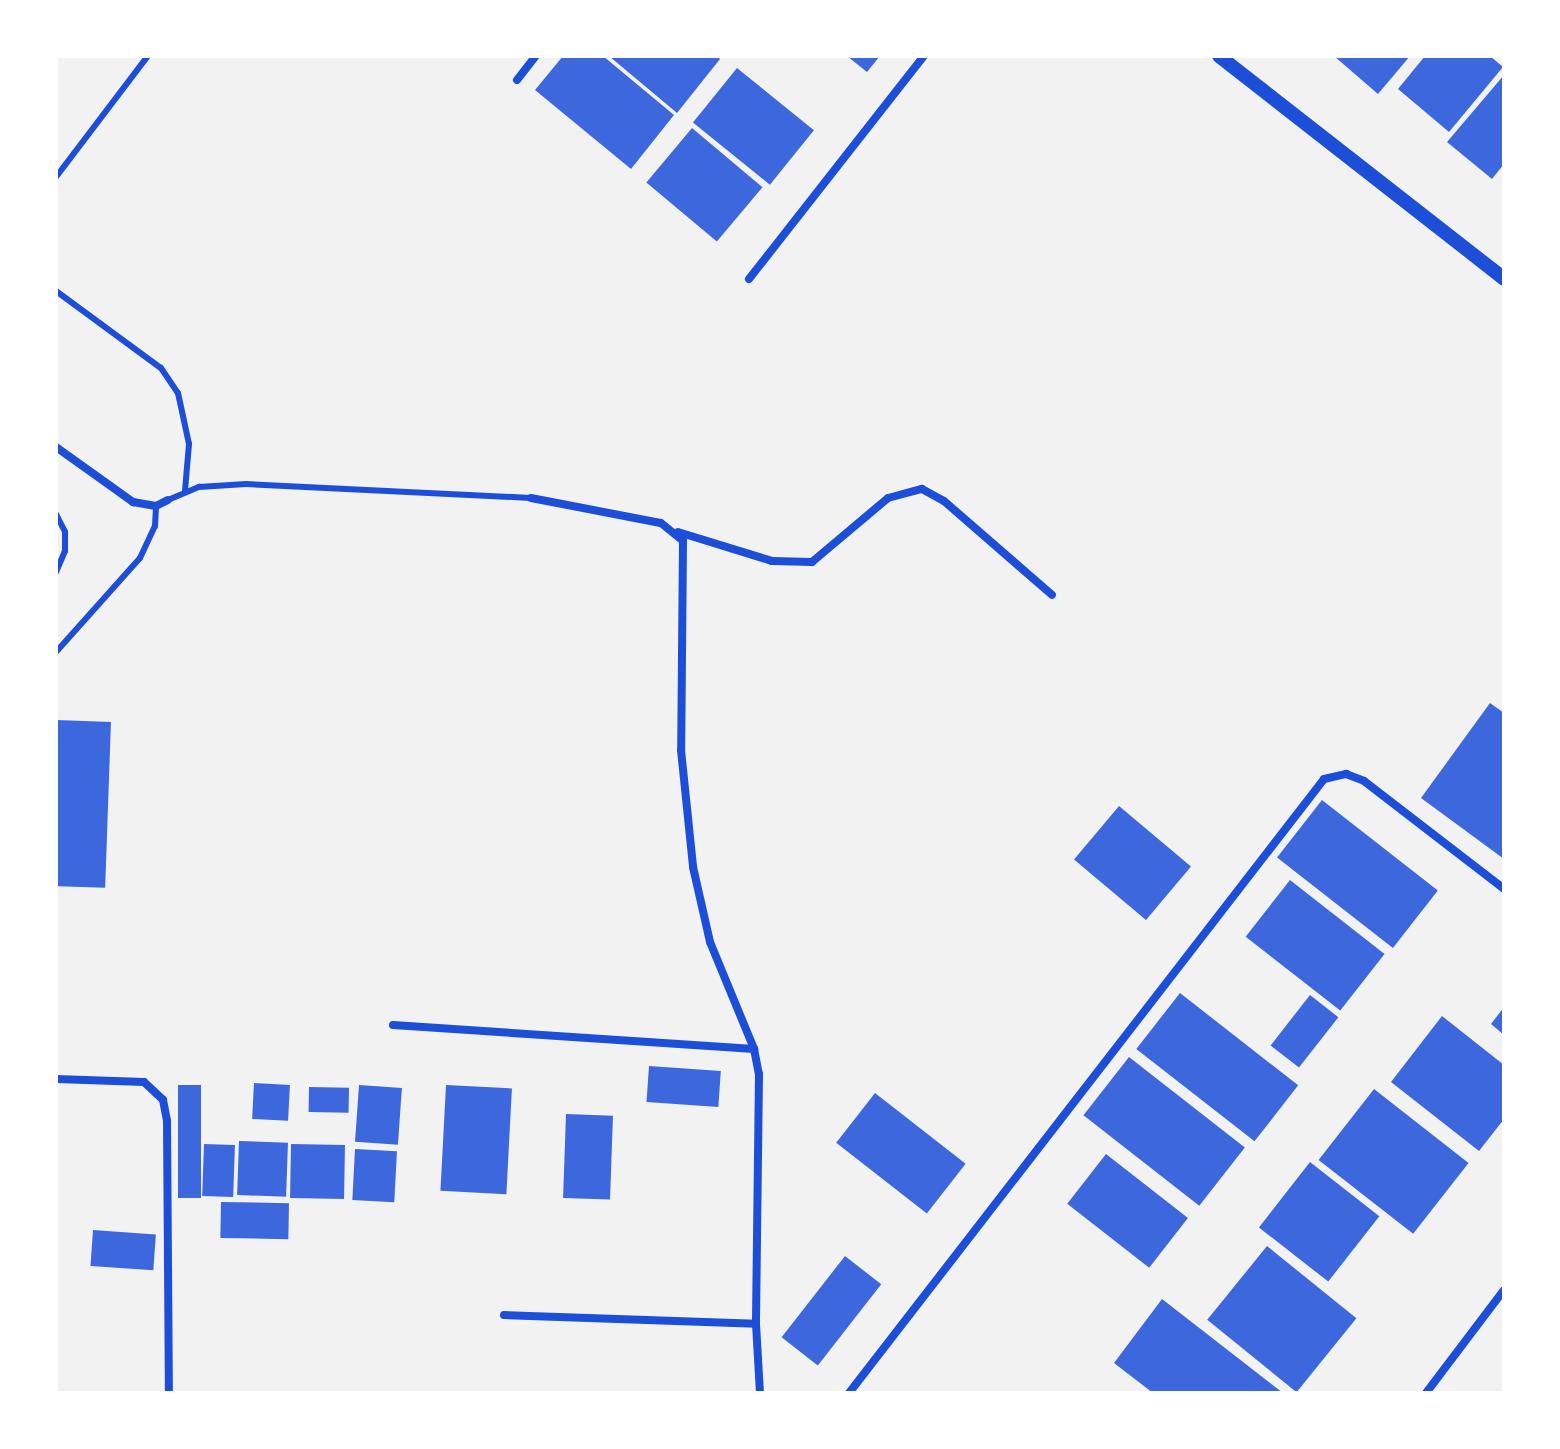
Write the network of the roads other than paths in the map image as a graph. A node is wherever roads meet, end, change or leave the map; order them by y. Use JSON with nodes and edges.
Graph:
{"nodes":[{"id":1,"x":148,"y":56,"type":"edge"},
{"id":2,"x":536,"y":56,"type":"edge"},
{"id":3,"x":924,"y":56,"type":"edge"},
{"id":4,"x":1219,"y":56,"type":"edge"},
{"id":5,"x":517,"y":80,"type":"dead end"},
{"id":6,"x":56,"y":177,"type":"edge"},
{"id":7,"x":749,"y":279,"type":"dead end"},
{"id":8,"x":1504,"y":279,"type":"edge"},
{"id":9,"x":56,"y":291,"type":"edge"},
{"id":10,"x":56,"y":447,"type":"edge"},
{"id":11,"x":185,"y":491,"type":"junction"},
{"id":12,"x":531,"y":498,"type":"joint"},
{"id":13,"x":168,"y":500,"type":"joint"},
{"id":14,"x":156,"y":506,"type":"junction"},
{"id":15,"x":56,"y":514,"type":"edge"},
{"id":16,"x":677,"y":532,"type":"junction"},
{"id":17,"x":56,"y":572,"type":"edge"},
{"id":18,"x":1052,"y":595,"type":"dead end"},
{"id":19,"x":56,"y":652,"type":"edge"},
{"id":20,"x":1504,"y":889,"type":"edge"},
{"id":21,"x":393,"y":1025,"type":"dead end"},
{"id":22,"x":754,"y":1049,"type":"junction"},
{"id":23,"x":56,"y":1079,"type":"edge"},
{"id":24,"x":1504,"y":1290,"type":"edge"},
{"id":25,"x":504,"y":1315,"type":"dead end"},
{"id":26,"x":756,"y":1324,"type":"junction"},
{"id":27,"x":169,"y":1393,"type":"edge"},
{"id":28,"x":760,"y":1393,"type":"edge"},
{"id":29,"x":849,"y":1393,"type":"edge"},
{"id":30,"x":1426,"y":1393,"type":"edge"}],
"edges":[{"from":1,"to":6,"type":"lane"},
{"from":2,"to":5,"type":"street"},
{"from":3,"to":7,"type":"street"},
{"from":4,"to":8,"type":"street"},
{"from":9,"to":11,"type":"lane"},
{"from":10,"to":14,"type":"street"},
{"from":11,"to":12,"type":"lane"},
{"from":11,"to":13,"type":"lane"},
{"from":12,"to":16,"type":"street"},
{"from":13,"to":14,"type":"street"},
{"from":14,"to":19,"type":"lane"},
{"from":15,"to":17,"type":"lane"},
{"from":16,"to":18,"type":"street"},
{"from":16,"to":22,"type":"street"},
{"from":20,"to":29,"type":"street"},
{"from":21,"to":22,"type":"street"},
{"from":22,"to":26,"type":"street"},
{"from":23,"to":27,"type":"street"},
{"from":24,"to":30,"type":"street"},
{"from":25,"to":26,"type":"street"},
{"from":26,"to":28,"type":"street"}]}
